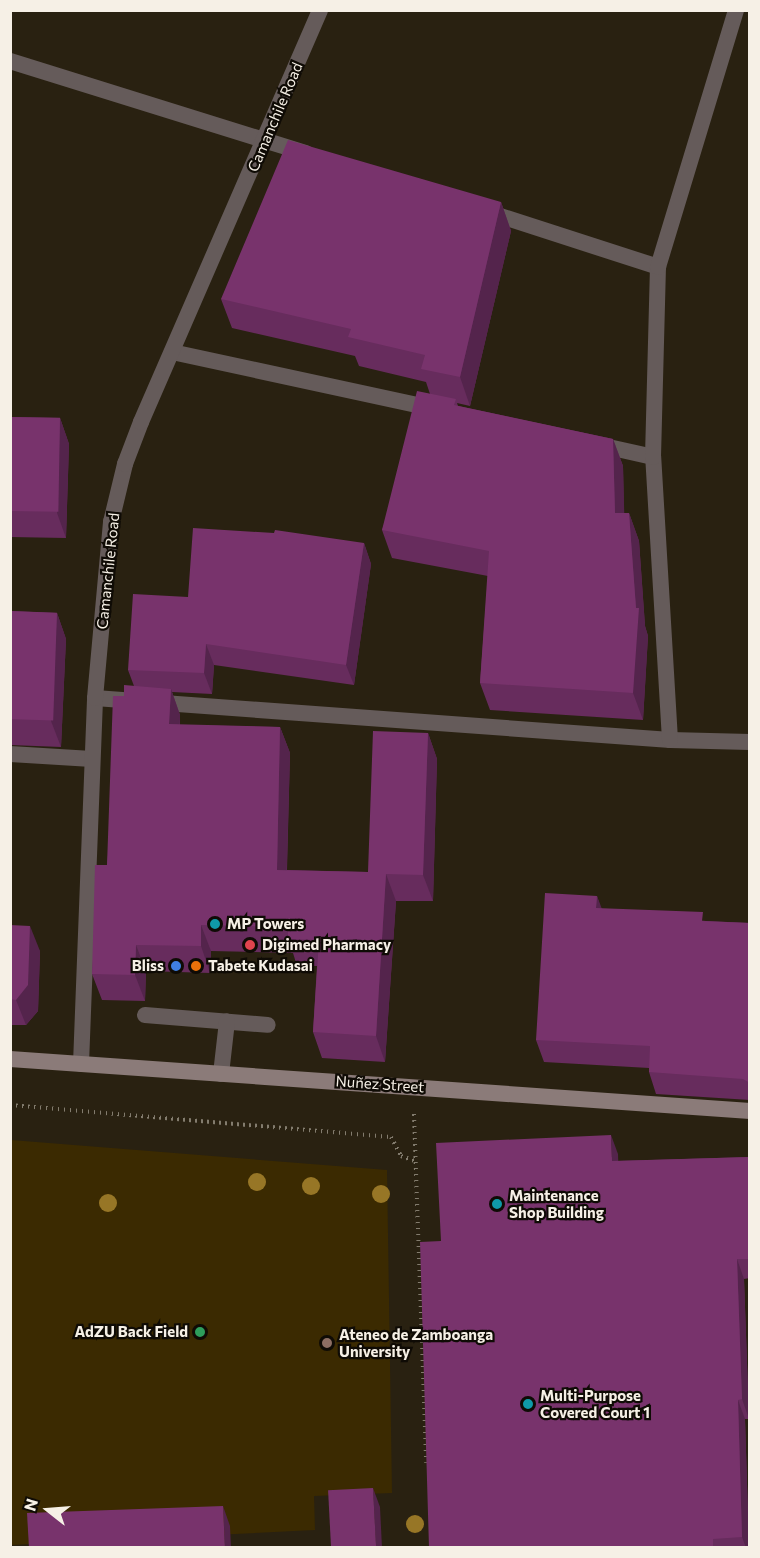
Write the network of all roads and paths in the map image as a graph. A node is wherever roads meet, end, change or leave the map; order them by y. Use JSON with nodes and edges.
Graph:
{"nodes":[{"id":1,"x":320,"y":10,"type":"edge"},
{"id":2,"x":736,"y":10,"type":"edge"},
{"id":3,"x":10,"y":61,"type":"edge"},
{"id":4,"x":266,"y":140,"type":"junction"},
{"id":5,"x":322,"y":158,"type":"edge"},
{"id":6,"x":468,"y":205,"type":"edge"},
{"id":7,"x":658,"y":267,"type":"junction"},
{"id":8,"x":172,"y":352,"type":"junction"},
{"id":9,"x":447,"y":412,"type":"edge"},
{"id":10,"x":573,"y":440,"type":"edge"},
{"id":11,"x":653,"y":457,"type":"junction"},
{"id":12,"x":95,"y":698,"type":"junction"},
{"id":13,"x":670,"y":740,"type":"junction"},
{"id":14,"x":750,"y":742,"type":"edge"},
{"id":15,"x":10,"y":754,"type":"edge"},
{"id":16,"x":92,"y":759,"type":"junction"},
{"id":17,"x":145,"y":1015,"type":"dead end"},
{"id":18,"x":227,"y":1021,"type":"junction"},
{"id":19,"x":268,"y":1025,"type":"dead end"},
{"id":20,"x":10,"y":1059,"type":"edge"},
{"id":21,"x":81,"y":1064,"type":"junction"},
{"id":22,"x":221,"y":1074,"type":"junction"},
{"id":23,"x":414,"y":1086,"type":"junction"},
{"id":24,"x":10,"y":1105,"type":"edge"},
{"id":25,"x":750,"y":1111,"type":"edge"},
{"id":26,"x":415,"y":1161,"type":"junction"},
{"id":27,"x":426,"y":1466,"type":"edge"}],
"edges":[{"from":1,"to":4,"type":"street","name":"Camanchile Road"},
{"from":2,"to":7,"type":"street"},
{"from":3,"to":4,"type":"street"},
{"from":4,"to":5,"type":"street"},
{"from":4,"to":8,"type":"street","name":"Camanchile Road"},
{"from":6,"to":7,"type":"street"},
{"from":7,"to":11,"type":"street"},
{"from":8,"to":9,"type":"street"},
{"from":8,"to":12,"type":"street","name":"Camanchile Road"},
{"from":10,"to":11,"type":"street"},
{"from":11,"to":13,"type":"street"},
{"from":12,"to":13,"type":"street"},
{"from":12,"to":16,"type":"street","name":"Camanchile Road"},
{"from":13,"to":14,"type":"street"},
{"from":15,"to":16,"type":"street"},
{"from":16,"to":21,"type":"street","name":"Camanchile Road"},
{"from":17,"to":18,"type":"street"},
{"from":18,"to":19,"type":"street"},
{"from":18,"to":22,"type":"street"},
{"from":20,"to":21,"type":"main road","name":"Nuñez Street"},
{"from":21,"to":22,"type":"main road","name":"Nuñez Street"},
{"from":22,"to":23,"type":"main road","name":"Nuñez Street"},
{"from":23,"to":25,"type":"main road","name":"Nuñez Street"},
{"from":23,"to":26,"type":"path"},
{"from":24,"to":26,"type":"path"},
{"from":26,"to":27,"type":"path"}]}
